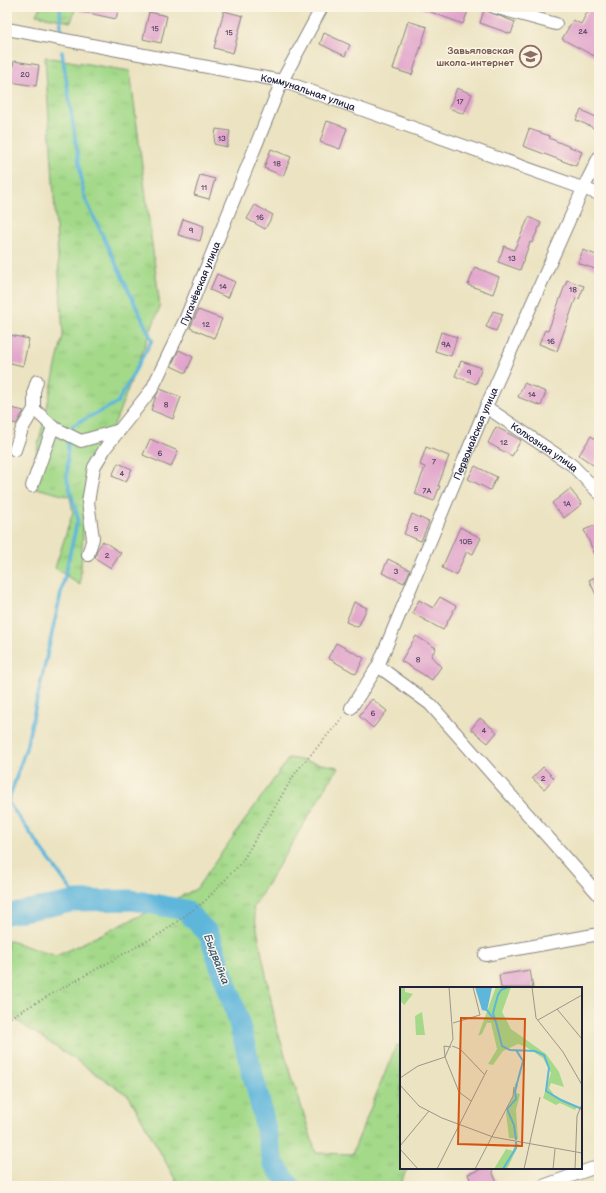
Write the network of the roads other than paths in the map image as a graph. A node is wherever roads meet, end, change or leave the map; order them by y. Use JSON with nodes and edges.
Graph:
{"nodes":[{"id":1,"x":322,"y":7,"type":"edge"},
{"id":2,"x":494,"y":7,"type":"edge"},
{"id":3,"x":556,"y":24,"type":"dead end"},
{"id":4,"x":7,"y":29,"type":"edge"},
{"id":5,"x":282,"y":81,"type":"junction"},
{"id":6,"x":599,"y":157,"type":"edge"},
{"id":7,"x":583,"y":188,"type":"junction"},
{"id":8,"x":599,"y":194,"type":"edge"},
{"id":9,"x":36,"y":381,"type":"dead end"},
{"id":10,"x":486,"y":407,"type":"junction"},
{"id":11,"x":34,"y":409,"type":"junction"},
{"id":12,"x":58,"y":430,"type":"junction"},
{"id":13,"x":120,"y":430,"type":"junction"},
{"id":14,"x":16,"y":450,"type":"dead end"},
{"id":15,"x":32,"y":486,"type":"dead end"},
{"id":16,"x":599,"y":493,"type":"edge"},
{"id":17,"x":88,"y":555,"type":"dead end"},
{"id":18,"x":378,"y":666,"type":"junction"},
{"id":19,"x":351,"y":708,"type":"road end"},
{"id":20,"x":599,"y":895,"type":"edge"},
{"id":21,"x":599,"y":934,"type":"edge"},
{"id":22,"x":485,"y":955,"type":"dead end"},
{"id":23,"x":599,"y":1166,"type":"edge"},
{"id":24,"x":543,"y":1186,"type":"edge"}],
"edges":[{"from":1,"to":5,"type":"street","name":"Пугачёвская улица"},
{"from":2,"to":3,"type":"street"},
{"from":4,"to":5,"type":"street","name":"Коммунальная улица"},
{"from":5,"to":7,"type":"street","name":"Коммунальная улица"},
{"from":5,"to":13,"type":"street","name":"Пугачёвская улица"},
{"from":6,"to":7,"type":"street","name":"Первомайская улица"},
{"from":7,"to":8,"type":"street","name":"Коммунальная улица"},
{"from":7,"to":10,"type":"street","name":"Первомайская улица"},
{"from":9,"to":11,"type":"street"},
{"from":10,"to":16,"type":"street","name":"Колхозная улица"},
{"from":10,"to":18,"type":"street","name":"Первомайская улица"},
{"from":11,"to":12,"type":"street"},
{"from":11,"to":14,"type":"street"},
{"from":12,"to":13,"type":"street"},
{"from":12,"to":15,"type":"street"},
{"from":13,"to":17,"type":"street","name":"Пугачёвская улица"},
{"from":18,"to":19,"type":"street","name":"Первомайская улица"},
{"from":18,"to":20,"type":"street"},
{"from":21,"to":22,"type":"street"},
{"from":23,"to":24,"type":"street"}]}
